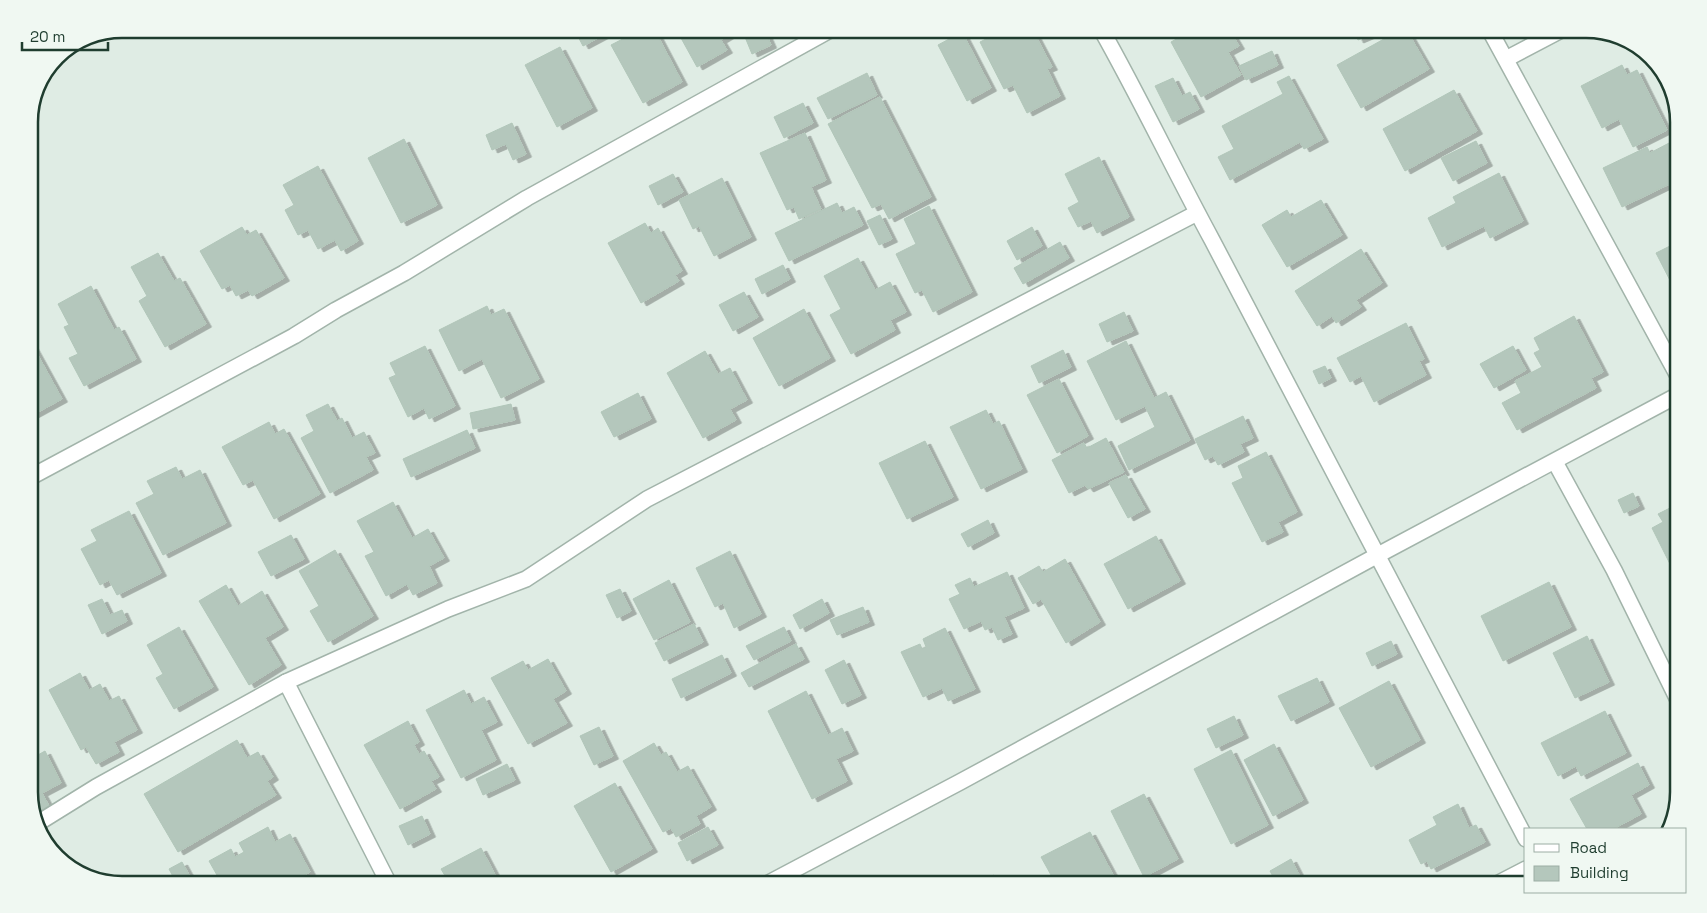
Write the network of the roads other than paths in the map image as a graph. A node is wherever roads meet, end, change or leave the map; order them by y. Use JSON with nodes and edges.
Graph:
{"nodes":[{"id":1,"x":816,"y":38,"type":"edge"},
{"id":2,"x":1106,"y":38,"type":"edge"},
{"id":3,"x":1494,"y":38,"type":"edge"},
{"id":4,"x":1546,"y":38,"type":"edge"},
{"id":5,"x":1506,"y":59,"type":"junction"},
{"id":6,"x":1197,"y":213,"type":"junction"},
{"id":7,"x":1669,"y":360,"type":"edge"},
{"id":8,"x":1669,"y":400,"type":"edge"},
{"id":9,"x":1554,"y":462,"type":"junction"},
{"id":10,"x":38,"y":473,"type":"edge"},
{"id":11,"x":1378,"y":554,"type":"junction"},
{"id":12,"x":286,"y":682,"type":"junction"},
{"id":13,"x":1670,"y":683,"type":"edge"},
{"id":14,"x":43,"y":820,"type":"edge"},
{"id":15,"x":1524,"y":835,"type":"edge"},
{"id":16,"x":1524,"y":870,"type":"edge"},
{"id":17,"x":385,"y":876,"type":"edge"},
{"id":18,"x":782,"y":876,"type":"edge"},
{"id":19,"x":1512,"y":876,"type":"edge"}],
"edges":[{"from":1,"to":10,"type":"street"},
{"from":2,"to":6,"type":"street"},
{"from":3,"to":5,"type":"street"},
{"from":4,"to":5,"type":"street"},
{"from":5,"to":7,"type":"street"},
{"from":6,"to":11,"type":"street"},
{"from":6,"to":12,"type":"street"},
{"from":8,"to":9,"type":"street"},
{"from":9,"to":11,"type":"street"},
{"from":9,"to":13,"type":"street"},
{"from":11,"to":15,"type":"street"},
{"from":11,"to":18,"type":"street"},
{"from":12,"to":14,"type":"street"},
{"from":12,"to":17,"type":"street"},
{"from":16,"to":19,"type":"street"}]}
